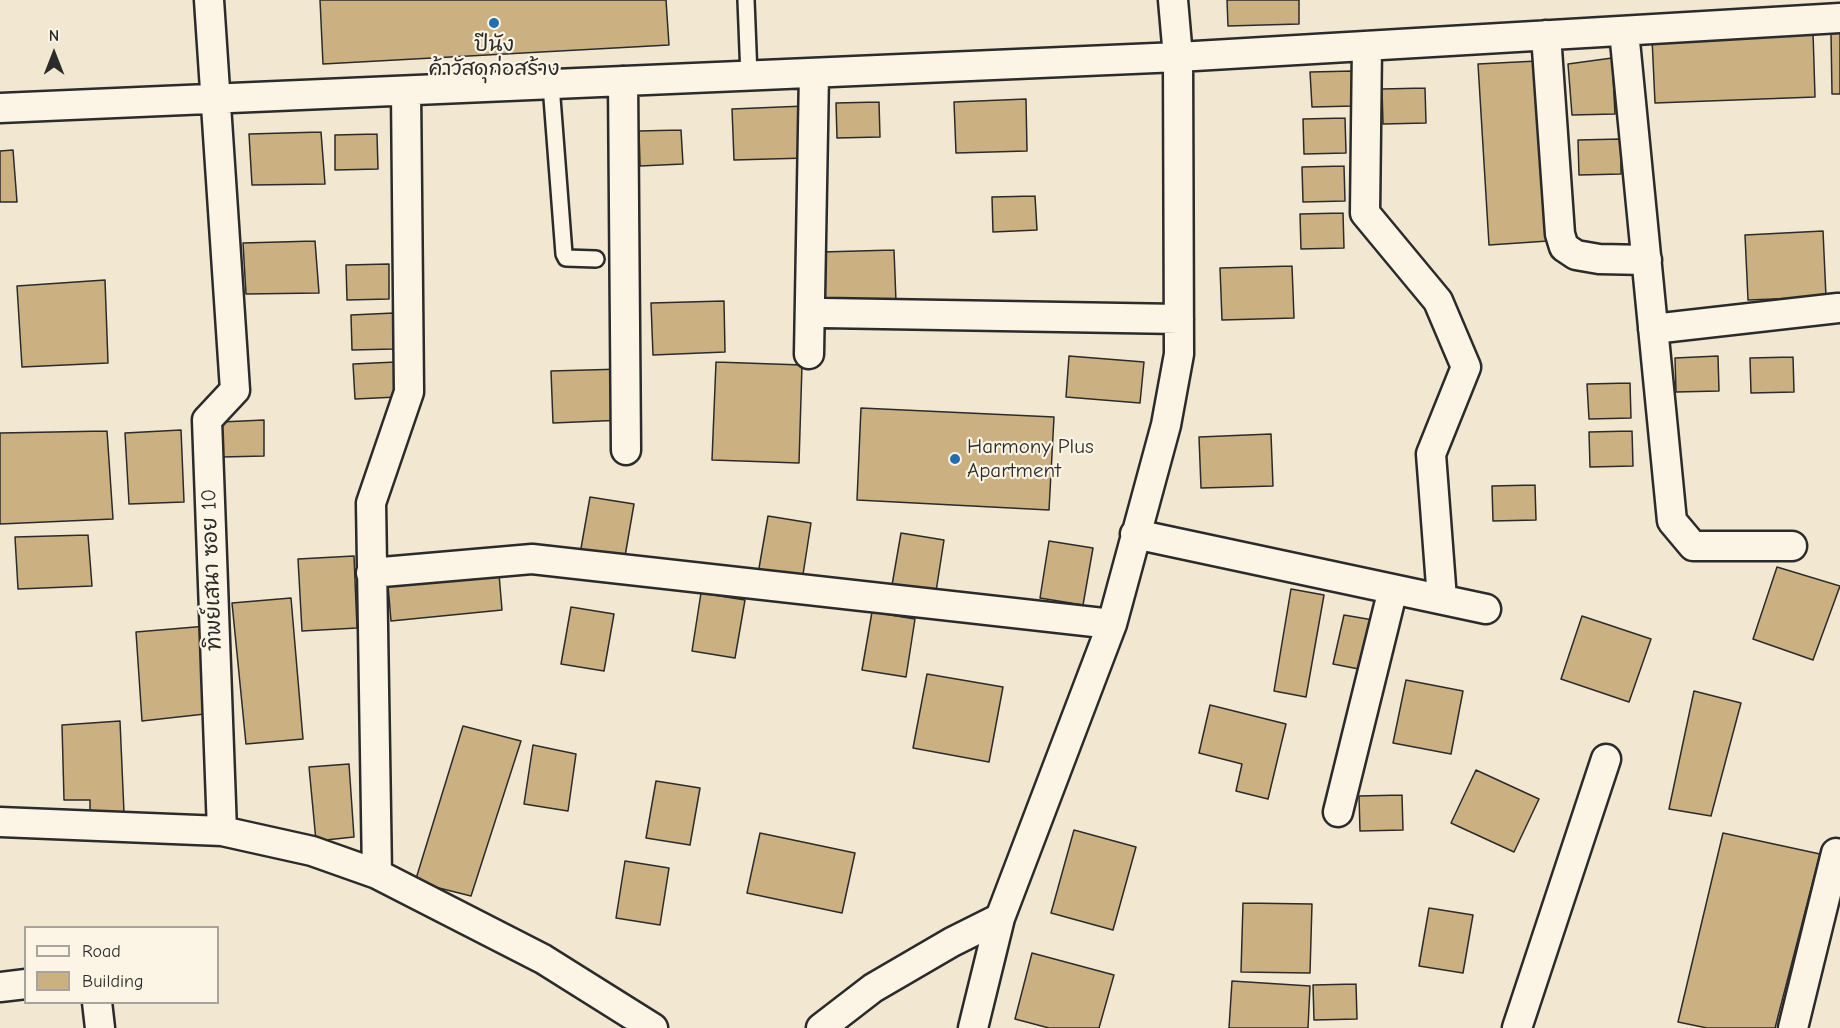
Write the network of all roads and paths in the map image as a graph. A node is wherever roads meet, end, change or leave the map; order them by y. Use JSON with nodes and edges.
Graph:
{"nodes":[{"id":1,"x":210,"y":0,"type":"edge"},
{"id":2,"x":746,"y":0,"type":"edge"},
{"id":3,"x":1173,"y":0,"type":"edge"},
{"id":4,"x":1840,"y":18,"type":"edge"},
{"id":5,"x":1624,"y":31,"type":"junction"},
{"id":6,"x":1546,"y":35,"type":"junction"},
{"id":7,"x":1367,"y":46,"type":"junction"},
{"id":8,"x":1178,"y":57,"type":"junction"},
{"id":9,"x":814,"y":73,"type":"junction"},
{"id":10,"x":749,"y":76,"type":"junction"},
{"id":11,"x":623,"y":81,"type":"junction"},
{"id":12,"x":551,"y":85,"type":"junction"},
{"id":13,"x":406,"y":91,"type":"junction"},
{"id":14,"x":216,"y":98,"type":"junction"},
{"id":15,"x":0,"y":108,"type":"edge"},
{"id":16,"x":596,"y":259,"type":"dead end"},
{"id":17,"x":1647,"y":260,"type":"junction"},
{"id":18,"x":1838,"y":308,"type":"dead end"},
{"id":19,"x":824,"y":313,"type":"dead end"},
{"id":20,"x":1179,"y":319,"type":"junction"},
{"id":21,"x":1653,"y":329,"type":"junction"},
{"id":22,"x":809,"y":354,"type":"dead end"},
{"id":23,"x":626,"y":450,"type":"dead end"},
{"id":24,"x":1135,"y":534,"type":"junction"},
{"id":25,"x":1792,"y":546,"type":"dead end"},
{"id":26,"x":371,"y":573,"type":"junction"},
{"id":27,"x":1393,"y":589,"type":"junction"},
{"id":28,"x":1442,"y":599,"type":"junction"},
{"id":29,"x":1486,"y":609,"type":"dead end"},
{"id":30,"x":1112,"y":624,"type":"junction"},
{"id":31,"x":1606,"y":759,"type":"dead end"},
{"id":32,"x":1338,"y":812,"type":"dead end"},
{"id":33,"x":0,"y":822,"type":"edge"},
{"id":34,"x":222,"y":831,"type":"junction"},
{"id":35,"x":1836,"y":854,"type":"dead end"},
{"id":36,"x":377,"y":874,"type":"junction"},
{"id":37,"x":1000,"y":918,"type":"junction"},
{"id":38,"x":24,"y":984,"type":"edge"},
{"id":39,"x":0,"y":987,"type":"edge"},
{"id":40,"x":97,"y":1004,"type":"edge"},
{"id":41,"x":100,"y":1028,"type":"edge"},
{"id":42,"x":653,"y":1028,"type":"edge"},
{"id":43,"x":821,"y":1028,"type":"edge"},
{"id":44,"x":973,"y":1028,"type":"edge"},
{"id":45,"x":1516,"y":1028,"type":"edge"},
{"id":46,"x":1793,"y":1028,"type":"edge"}],
"edges":[{"from":1,"to":14,"type":"street","name":"ทิพย์เสนา ซอย 10"},
{"from":2,"to":10,"type":"lane"},
{"from":3,"to":8,"type":"street"},
{"from":4,"to":5,"type":"street"},
{"from":5,"to":6,"type":"street"},
{"from":5,"to":17,"type":"street"},
{"from":6,"to":7,"type":"street"},
{"from":6,"to":17,"type":"street"},
{"from":7,"to":8,"type":"street"},
{"from":7,"to":28,"type":"street"},
{"from":8,"to":9,"type":"street"},
{"from":8,"to":20,"type":"street"},
{"from":9,"to":10,"type":"street"},
{"from":9,"to":22,"type":"street"},
{"from":10,"to":11,"type":"street"},
{"from":11,"to":12,"type":"street"},
{"from":11,"to":23,"type":"street"},
{"from":12,"to":13,"type":"street"},
{"from":12,"to":16,"type":"lane"},
{"from":13,"to":14,"type":"street"},
{"from":13,"to":26,"type":"street"},
{"from":14,"to":15,"type":"street"},
{"from":14,"to":34,"type":"street","name":"ทิพย์เสนา ซอย 10"},
{"from":17,"to":21,"type":"street"},
{"from":18,"to":21,"type":"street"},
{"from":19,"to":20,"type":"street"},
{"from":20,"to":24,"type":"street"},
{"from":21,"to":25,"type":"street"},
{"from":24,"to":27,"type":"street"},
{"from":24,"to":30,"type":"street"},
{"from":26,"to":30,"type":"street"},
{"from":26,"to":36,"type":"street"},
{"from":27,"to":28,"type":"street"},
{"from":27,"to":32,"type":"street"},
{"from":28,"to":29,"type":"street"},
{"from":30,"to":37,"type":"street"},
{"from":31,"to":45,"type":"street"},
{"from":33,"to":34,"type":"street"},
{"from":34,"to":36,"type":"street"},
{"from":35,"to":46,"type":"street"},
{"from":36,"to":42,"type":"street"},
{"from":37,"to":43,"type":"street"},
{"from":37,"to":44,"type":"street"},
{"from":38,"to":39,"type":"street"},
{"from":40,"to":41,"type":"street"}]}
